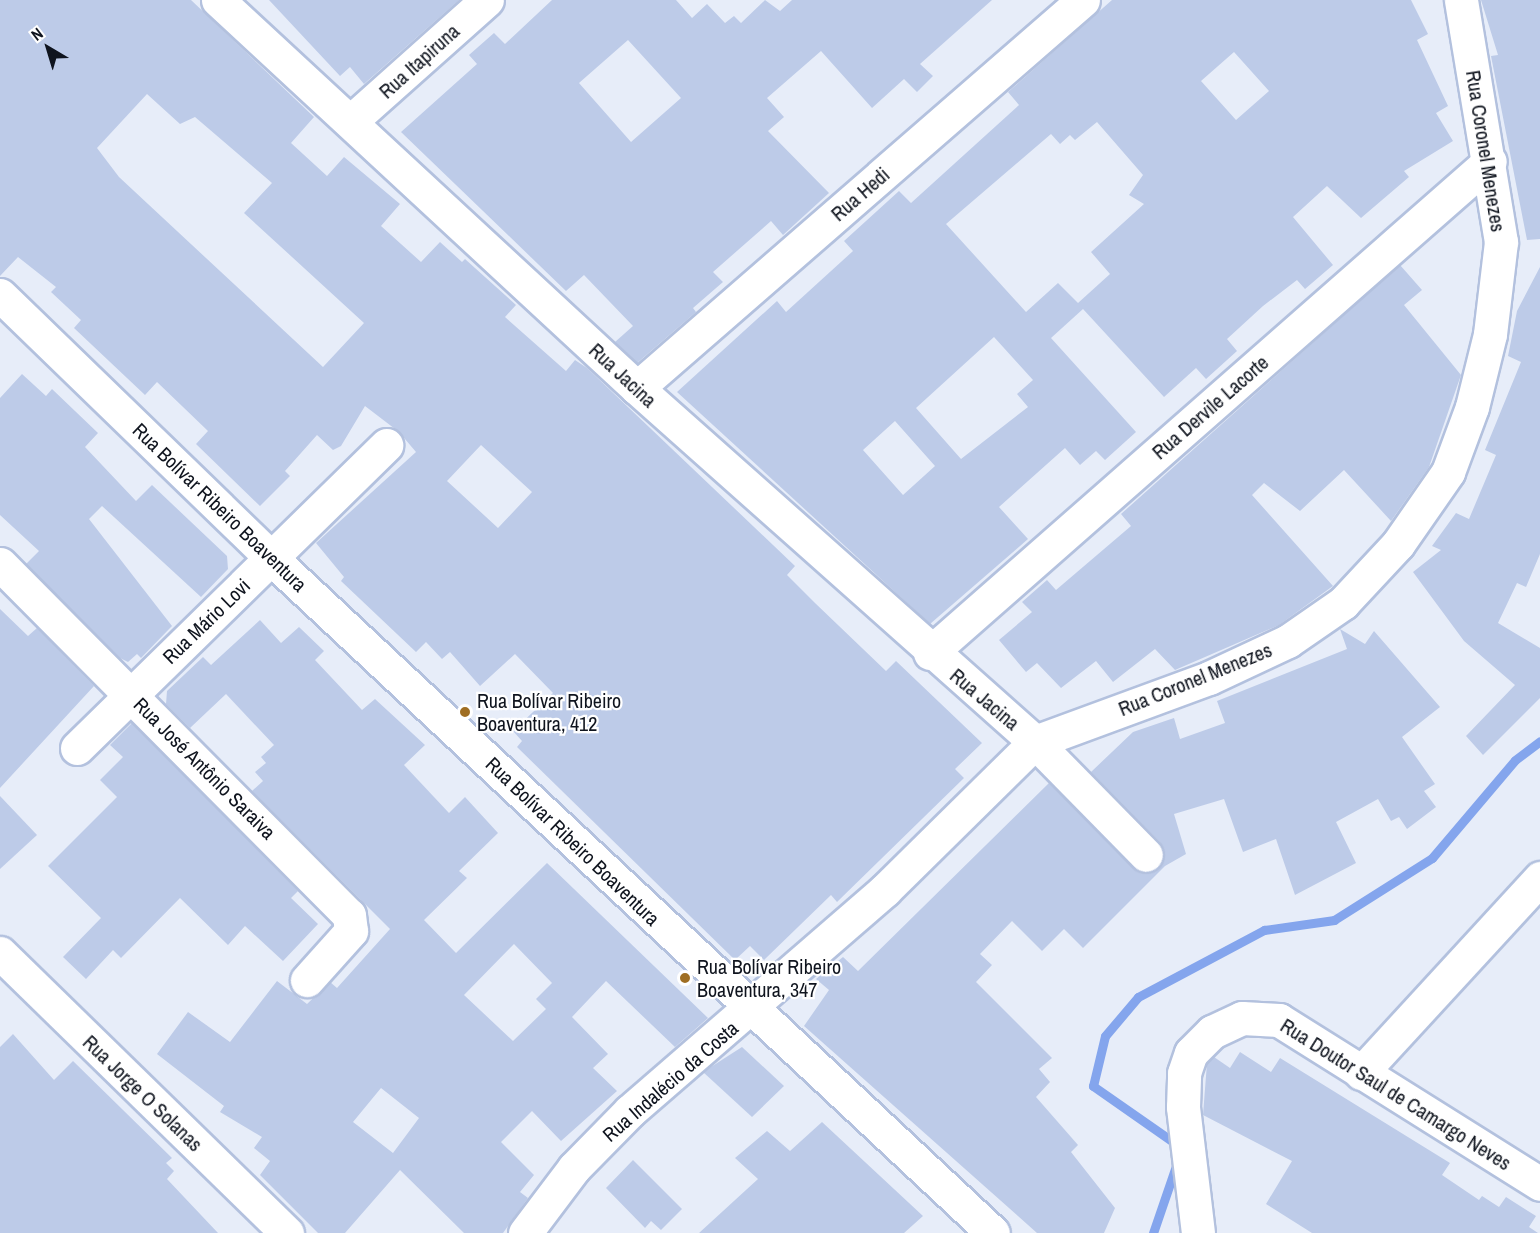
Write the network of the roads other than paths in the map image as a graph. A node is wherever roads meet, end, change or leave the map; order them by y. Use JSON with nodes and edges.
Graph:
{"nodes":[{"id":1,"x":218,"y":0,"type":"edge"},
{"id":2,"x":487,"y":0,"type":"edge"},
{"id":3,"x":1083,"y":0,"type":"edge"},
{"id":4,"x":1461,"y":0,"type":"edge"},
{"id":5,"x":351,"y":121,"type":"junction"},
{"id":6,"x":1490,"y":161,"type":"junction"},
{"id":7,"x":0,"y":295,"type":"edge"},
{"id":8,"x":637,"y":388,"type":"junction"},
{"id":9,"x":386,"y":445,"type":"dead end"},
{"id":10,"x":271,"y":558,"type":"junction"},
{"id":11,"x":0,"y":564,"type":"edge"},
{"id":12,"x":930,"y":653,"type":"junction"},
{"id":13,"x":131,"y":695,"type":"junction"},
{"id":14,"x":1035,"y":742,"type":"junction"},
{"id":15,"x":77,"y":748,"type":"dead end"},
{"id":16,"x":1146,"y":855,"type":"dead end"},
{"id":17,"x":1540,"y":878,"type":"edge"},
{"id":18,"x":0,"y":953,"type":"edge"},
{"id":19,"x":307,"y":980,"type":"dead end"},
{"id":20,"x":751,"y":1010,"type":"junction"},
{"id":21,"x":1361,"y":1073,"type":"junction"},
{"id":22,"x":1540,"y":1184,"type":"edge"},
{"id":23,"x":287,"y":1233,"type":"edge"},
{"id":24,"x":525,"y":1233,"type":"edge"},
{"id":25,"x":993,"y":1233,"type":"edge"},
{"id":26,"x":1198,"y":1233,"type":"edge"}],
"edges":[{"from":1,"to":5,"type":"street","name":"Rua Jacina"},
{"from":2,"to":5,"type":"street","name":"Rua Itapiruna"},
{"from":3,"to":8,"type":"street","name":"Rua Hedi"},
{"from":4,"to":6,"type":"street","name":"Rua Coronel Menezes"},
{"from":5,"to":8,"type":"street","name":"Rua Jacina"},
{"from":6,"to":12,"type":"street","name":"Rua Dervile Lacorte"},
{"from":6,"to":14,"type":"street","name":"Rua Coronel Menezes"},
{"from":7,"to":10,"type":"street","name":"Rua Bolívar Ribeiro Boaventura"},
{"from":8,"to":12,"type":"street","name":"Rua Jacina"},
{"from":9,"to":10,"type":"street","name":"Rua Mário Lovi"},
{"from":10,"to":13,"type":"street","name":"Rua Mário Lovi"},
{"from":10,"to":20,"type":"street","name":"Rua Bolívar Ribeiro Boaventura"},
{"from":11,"to":13,"type":"street","name":"Rua José Antônio Saraiva"},
{"from":12,"to":14,"type":"street","name":"Rua Jacina"},
{"from":13,"to":15,"type":"street","name":"Rua Mário Lovi"},
{"from":13,"to":19,"type":"street","name":"Rua José Antônio Saraiva"},
{"from":14,"to":16,"type":"street","name":"Rua Jacina"},
{"from":14,"to":20,"type":"street","name":"Rua Indalécio da Costa"},
{"from":17,"to":21,"type":"street"},
{"from":18,"to":23,"type":"street","name":"Rua Jorge O Solanas"},
{"from":20,"to":24,"type":"street","name":"Rua Indalécio da Costa"},
{"from":20,"to":25,"type":"street","name":"Rua Bolívar Ribeiro Boaventura"},
{"from":21,"to":22,"type":"street","name":"Rua Doutor Saul de Camargo Neves"},
{"from":21,"to":26,"type":"street","name":"Rua Doutor Saul de Camargo Neves"}]}
